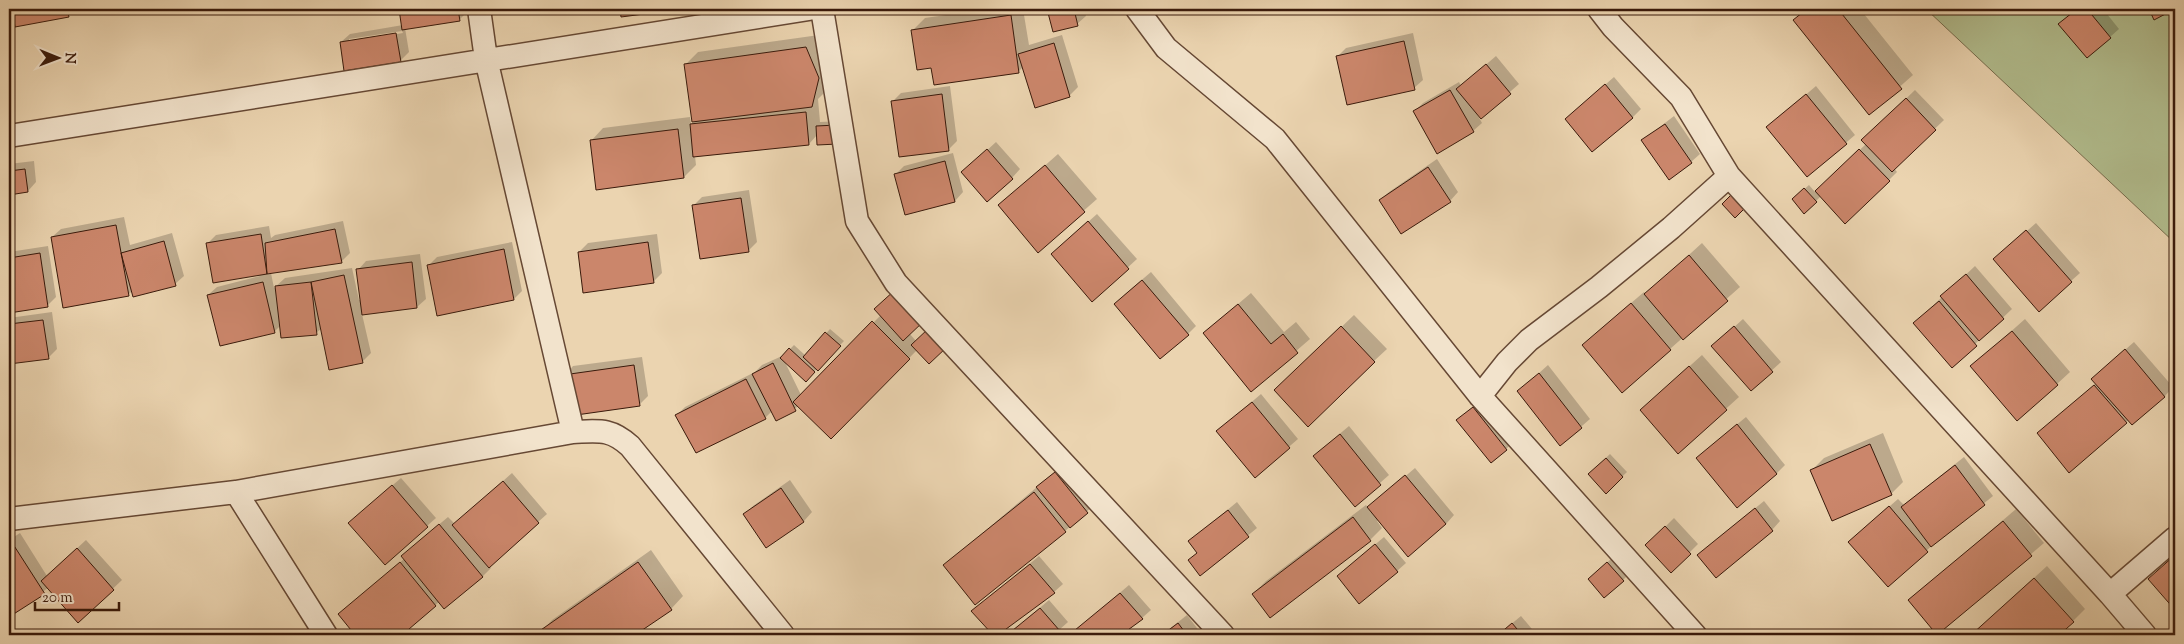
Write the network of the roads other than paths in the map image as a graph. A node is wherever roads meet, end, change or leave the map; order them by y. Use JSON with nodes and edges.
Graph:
{"nodes":[{"id":1,"x":479,"y":9,"type":"edge"},
{"id":2,"x":809,"y":9,"type":"edge"},
{"id":3,"x":822,"y":9,"type":"edge"},
{"id":4,"x":1137,"y":9,"type":"edge"},
{"id":5,"x":1600,"y":9,"type":"edge"},
{"id":6,"x":486,"y":59,"type":"junction"},
{"id":7,"x":9,"y":136,"type":"edge"},
{"id":8,"x":1729,"y":176,"type":"junction"},
{"id":9,"x":1480,"y":396,"type":"junction"},
{"id":10,"x":573,"y":432,"type":"junction"},
{"id":11,"x":236,"y":492,"type":"junction"},
{"id":12,"x":9,"y":520,"type":"edge"},
{"id":13,"x":2175,"y":538,"type":"edge"},
{"id":14,"x":2110,"y":594,"type":"junction"},
{"id":15,"x":326,"y":635,"type":"edge"},
{"id":16,"x":783,"y":635,"type":"edge"},
{"id":17,"x":1223,"y":635,"type":"edge"},
{"id":18,"x":1695,"y":635,"type":"edge"},
{"id":19,"x":2146,"y":635,"type":"edge"}],
"edges":[{"from":1,"to":6,"type":"street"},
{"from":2,"to":6,"type":"street"},
{"from":3,"to":17,"type":"street"},
{"from":4,"to":9,"type":"street"},
{"from":5,"to":8,"type":"street"},
{"from":6,"to":7,"type":"street"},
{"from":6,"to":10,"type":"street"},
{"from":8,"to":9,"type":"street"},
{"from":8,"to":14,"type":"street"},
{"from":9,"to":18,"type":"street"},
{"from":10,"to":11,"type":"street"},
{"from":10,"to":16,"type":"street"},
{"from":11,"to":12,"type":"street"},
{"from":11,"to":15,"type":"street"},
{"from":13,"to":14,"type":"street"},
{"from":14,"to":19,"type":"street"}]}
